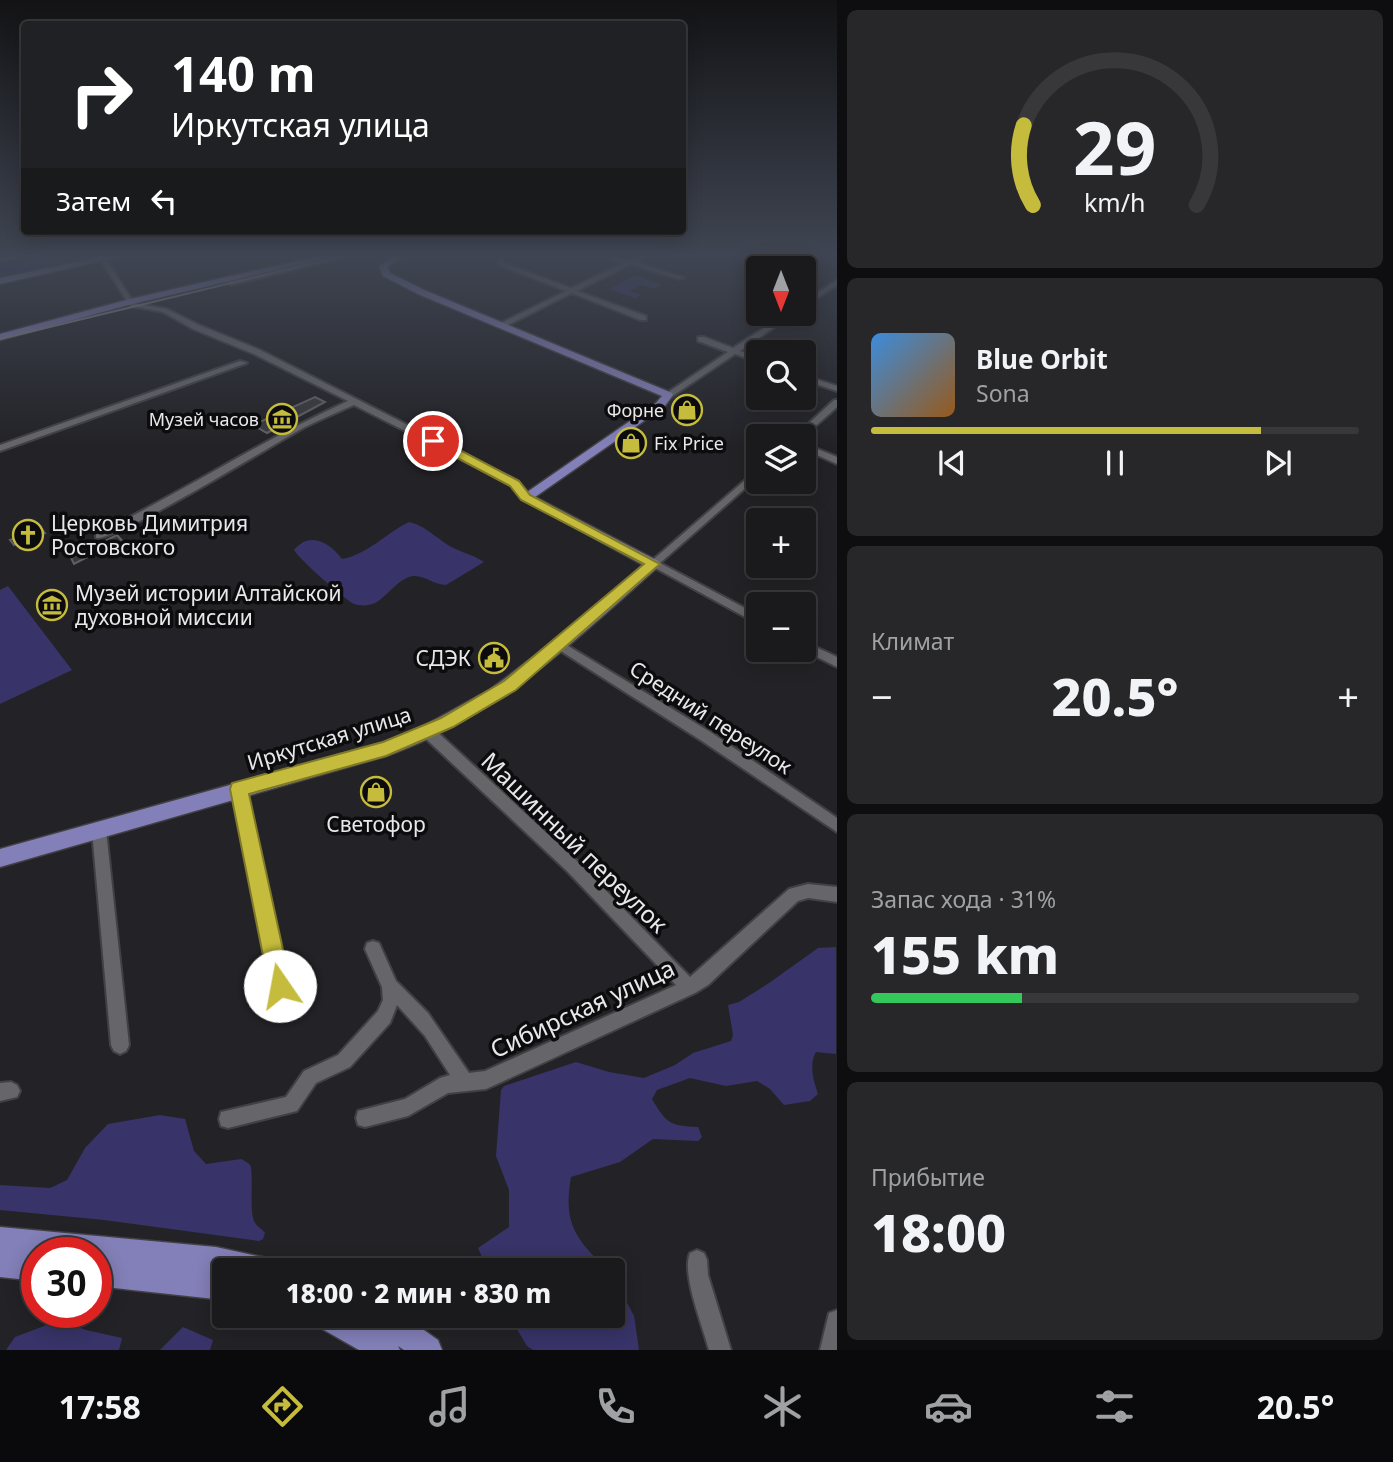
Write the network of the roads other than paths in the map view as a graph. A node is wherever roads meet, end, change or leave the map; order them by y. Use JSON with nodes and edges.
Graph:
{"nodes":[{"id":1,"x":67,"y":319,"type":"edge"},
{"id":2,"x":181,"y":319,"type":"edge"},
{"id":3,"x":486,"y":319,"type":"edge"},
{"id":4,"x":513,"y":319,"type":"edge"},
{"id":5,"x":501,"y":325,"type":"junction"},
{"id":6,"x":773,"y":326,"type":"edge"},
{"id":7,"x":0,"y":337,"type":"edge"},
{"id":8,"x":701,"y":339,"type":"dead end"},
{"id":9,"x":257,"y":352,"type":"junction"},
{"id":10,"x":735,"y":352,"type":"junction"},
{"id":11,"x":746,"y":356,"type":"edge"},
{"id":12,"x":271,"y":359,"type":"junction"},
{"id":13,"x":243,"y":363,"type":"junction"},
{"id":14,"x":816,"y":382,"type":"edge"},
{"id":15,"x":836,"y":389,"type":"edge"},
{"id":16,"x":668,"y":396,"type":"junction"},
{"id":17,"x":355,"y":401,"type":"junction"},
{"id":18,"x":836,"y":402,"type":"edge"},
{"id":19,"x":812,"y":424,"type":"edge"},
{"id":20,"x":0,"y":448,"type":"edge"},
{"id":21,"x":816,"y":452,"type":"edge"},
{"id":22,"x":836,"y":461,"type":"edge"},
{"id":23,"x":746,"y":483,"type":"edge"},
{"id":24,"x":526,"y":497,"type":"junction"},
{"id":25,"x":100,"y":536,"type":"dead end"},
{"id":26,"x":653,"y":564,"type":"junction"},
{"id":27,"x":746,"y":614,"type":"edge"},
{"id":28,"x":560,"y":645,"type":"junction"},
{"id":29,"x":816,"y":652,"type":"edge"},
{"id":30,"x":836,"y":663,"type":"edge"},
{"id":31,"x":428,"y":732,"type":"junction"},
{"id":32,"x":239,"y":789,"type":"junction"},
{"id":33,"x":836,"y":826,"type":"edge"},
{"id":34,"x":99,"y":830,"type":"junction"},
{"id":35,"x":0,"y":858,"type":"edge"},
{"id":36,"x":836,"y":895,"type":"edge"},
{"id":37,"x":373,"y":949,"type":"dead end"},
{"id":38,"x":280,"y":986,"type":"dead end"},
{"id":39,"x":390,"y":986,"type":"junction"},
{"id":40,"x":689,"y":987,"type":"junction"},
{"id":41,"x":120,"y":1045,"type":"dead end"},
{"id":42,"x":463,"y":1080,"type":"junction"},
{"id":43,"x":365,"y":1118,"type":"dead end"},
{"id":44,"x":228,"y":1119,"type":"dead end"},
{"id":45,"x":0,"y":1240,"type":"edge"},
{"id":46,"x":212,"y":1260,"type":"edge"},
{"id":47,"x":697,"y":1260,"type":"dead end"},
{"id":48,"x":0,"y":1264,"type":"edge"},
{"id":49,"x":21,"y":1266,"type":"edge"},
{"id":50,"x":112,"y":1275,"type":"edge"},
{"id":51,"x":212,"y":1286,"type":"edge"},
{"id":52,"x":836,"y":1321,"type":"edge"},
{"id":53,"x":348,"y":1328,"type":"edge"},
{"id":54,"x":397,"y":1328,"type":"edge"},
{"id":55,"x":386,"y":1350,"type":"edge"},
{"id":56,"x":428,"y":1350,"type":"edge"},
{"id":57,"x":720,"y":1350,"type":"edge"},
{"id":58,"x":831,"y":1350,"type":"edge"}],
"edges":[{"from":1,"to":7,"type":"main road"},
{"from":2,"to":9,"type":"street"},
{"from":3,"to":5,"type":"main road"},
{"from":4,"to":5,"type":"street"},
{"from":5,"to":16,"type":"main road"},
{"from":6,"to":10,"type":"street"},
{"from":8,"to":10,"type":"street"},
{"from":9,"to":12,"type":"street"},
{"from":9,"to":13,"type":"street"},
{"from":10,"to":11,"type":"street"},
{"from":10,"to":16,"type":"street"},
{"from":12,"to":13,"type":"street"},
{"from":12,"to":17,"type":"street"},
{"from":13,"to":20,"type":"street"},
{"from":14,"to":15,"type":"street"},
{"from":16,"to":24,"type":"main road"},
{"from":17,"to":24,"type":"street"},
{"from":17,"to":25,"type":"street"},
{"from":18,"to":19,"type":"street"},
{"from":21,"to":22,"type":"street"},
{"from":23,"to":26,"type":"street","name":"Иркутская улица"},
{"from":24,"to":26,"type":"main road"},
{"from":26,"to":27,"type":"street"},
{"from":26,"to":28,"type":"main road","name":"Иркутская улица"},
{"from":28,"to":31,"type":"main road","name":"Иркутская улица"},
{"from":28,"to":33,"type":"street","name":"Средний переулок"},
{"from":29,"to":30,"type":"street"},
{"from":31,"to":32,"type":"main road","name":"Иркутская улица"},
{"from":31,"to":40,"type":"street","name":"Машинный переулок"},
{"from":32,"to":34,"type":"main road","name":"Иркутская улица"},
{"from":32,"to":38,"type":"street"},
{"from":34,"to":35,"type":"main road","name":"Иркутская улица"},
{"from":34,"to":41,"type":"street"},
{"from":36,"to":40,"type":"street","name":"Сибирская улица"},
{"from":37,"to":39,"type":"street"},
{"from":39,"to":42,"type":"street"},
{"from":39,"to":44,"type":"street"},
{"from":40,"to":42,"type":"street","name":"Сибирская улица"},
{"from":42,"to":43,"type":"street","name":"Сибирская улица"},
{"from":45,"to":46,"type":"main road"},
{"from":47,"to":57,"type":"street"},
{"from":48,"to":49,"type":"main road"},
{"from":50,"to":51,"type":"main road"},
{"from":52,"to":58,"type":"street"},
{"from":53,"to":55,"type":"main road"},
{"from":54,"to":56,"type":"main road"}]}
